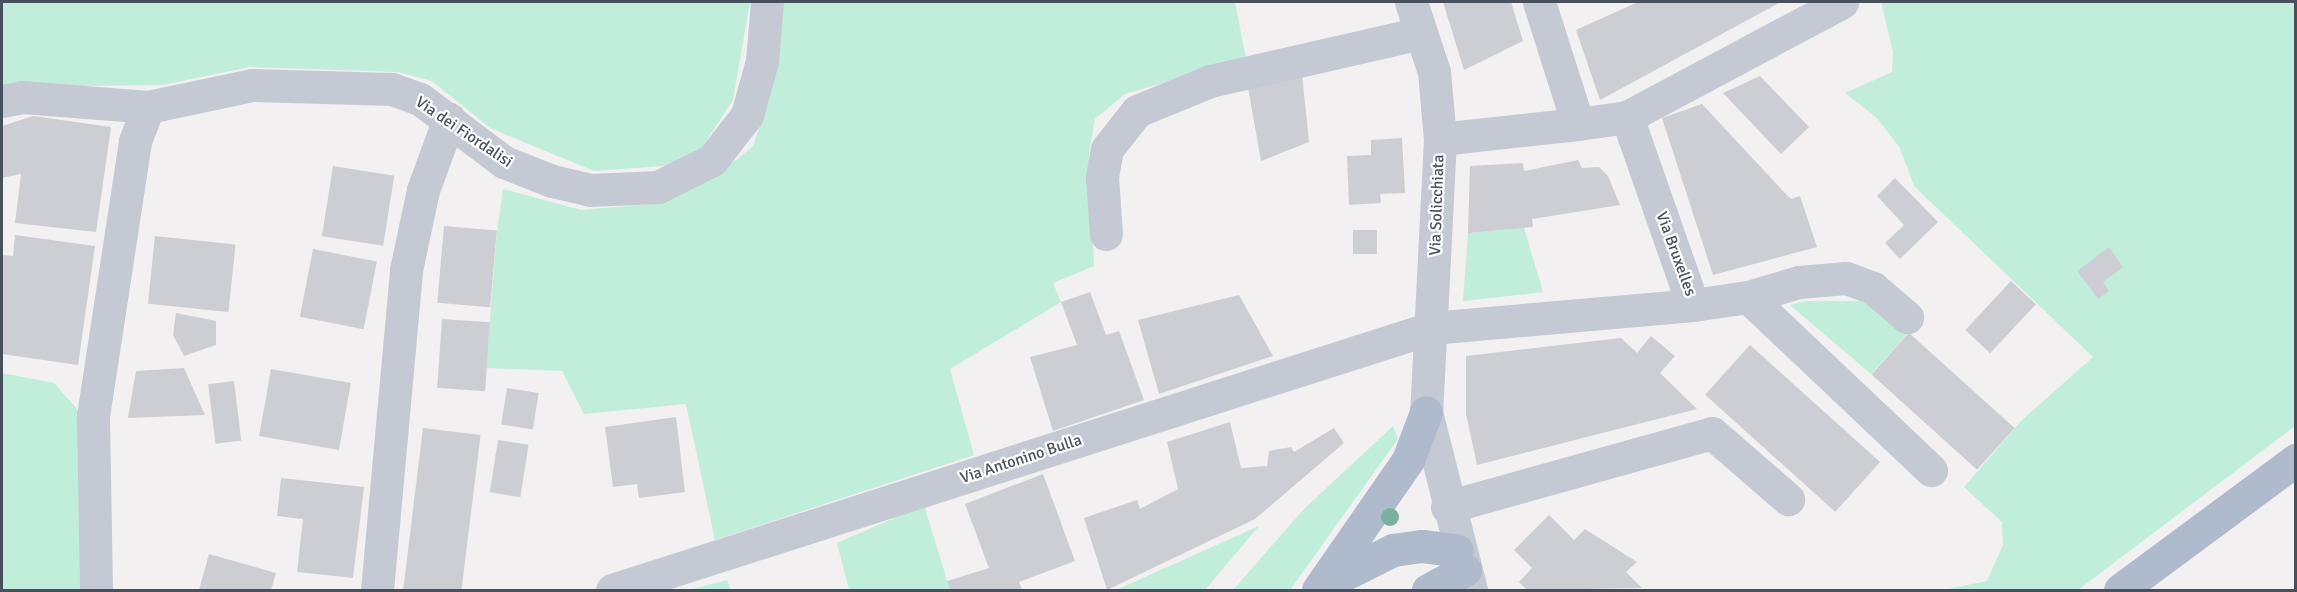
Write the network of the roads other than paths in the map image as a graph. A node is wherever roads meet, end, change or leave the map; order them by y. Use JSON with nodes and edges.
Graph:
{"nodes":[{"id":1,"x":767,"y":2,"type":"edge"},
{"id":2,"x":1411,"y":2,"type":"edge"},
{"id":3,"x":1539,"y":2,"type":"edge"},
{"id":4,"x":1842,"y":2,"type":"edge"},
{"id":5,"x":1421,"y":33,"type":"junction"},
{"id":6,"x":2,"y":101,"type":"edge"},
{"id":7,"x":148,"y":107,"type":"junction"},
{"id":8,"x":1627,"y":117,"type":"junction"},
{"id":9,"x":449,"y":119,"type":"junction"},
{"id":10,"x":1578,"y":124,"type":"junction"},
{"id":11,"x":1440,"y":139,"type":"junction"},
{"id":12,"x":1106,"y":234,"type":"dead end"},
{"id":13,"x":1748,"y":297,"type":"junction"},
{"id":14,"x":1694,"y":305,"type":"junction"},
{"id":15,"x":1907,"y":317,"type":"dead end"},
{"id":16,"x":1431,"y":328,"type":"junction"},
{"id":17,"x":1426,"y":412,"type":"junction"},
{"id":18,"x":2295,"y":460,"type":"edge"},
{"id":19,"x":1931,"y":470,"type":"dead end"},
{"id":20,"x":1788,"y":499,"type":"dead end"},
{"id":21,"x":1446,"y":507,"type":"junction"},
{"id":22,"x":1464,"y":570,"type":"edge"},
{"id":23,"x":1321,"y":587,"type":"edge"},
{"id":24,"x":96,"y":591,"type":"edge"},
{"id":25,"x":377,"y":591,"type":"edge"},
{"id":26,"x":612,"y":591,"type":"edge"},
{"id":27,"x":1428,"y":591,"type":"edge"},
{"id":28,"x":2120,"y":591,"type":"edge"}],
"edges":[{"from":1,"to":9,"type":"street","name":"Via dei Fiordalisi"},
{"from":2,"to":5,"type":"street","name":"Via Solicchiata"},
{"from":3,"to":10,"type":"street"},
{"from":4,"to":8,"type":"street"},
{"from":5,"to":11,"type":"street","name":"Via Solicchiata"},
{"from":5,"to":12,"type":"street"},
{"from":6,"to":7,"type":"street","name":"Via dei Fiordalisi"},
{"from":7,"to":9,"type":"street","name":"Via dei Fiordalisi"},
{"from":7,"to":24,"type":"street"},
{"from":8,"to":10,"type":"street"},
{"from":8,"to":14,"type":"street","name":"Via Bruxelles"},
{"from":9,"to":25,"type":"street"},
{"from":10,"to":11,"type":"street"},
{"from":11,"to":16,"type":"street","name":"Via Solicchiata"},
{"from":13,"to":14,"type":"street","name":"Via Bruxelles"},
{"from":13,"to":15,"type":"street","name":"Via Bruxelles"},
{"from":13,"to":19,"type":"street"},
{"from":14,"to":16,"type":"street","name":"Via Antonino Bulla"},
{"from":16,"to":17,"type":"street","name":"Via Solicchiata"},
{"from":16,"to":26,"type":"street","name":"Via Antonino Bulla"},
{"from":17,"to":21,"type":"street","name":"Via Solicchiata"},
{"from":17,"to":23,"type":"main road"},
{"from":18,"to":28,"type":"main road"},
{"from":20,"to":21,"type":"street"},
{"from":21,"to":22,"type":"street","name":"Via Solicchiata"},
{"from":22,"to":23,"type":"main road"},
{"from":22,"to":27,"type":"main road"}]}
